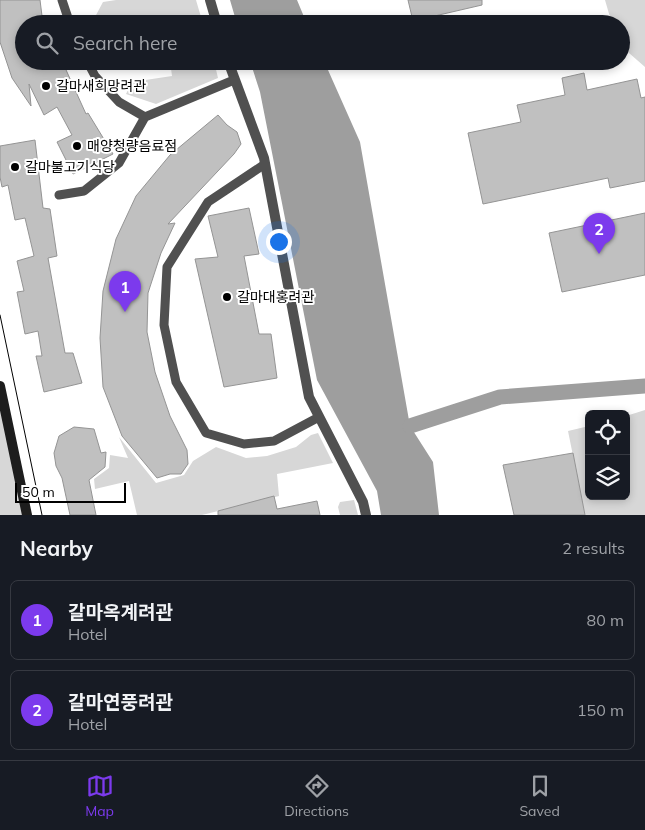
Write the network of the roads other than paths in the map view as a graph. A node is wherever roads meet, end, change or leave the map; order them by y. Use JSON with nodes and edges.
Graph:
{"nodes":[{"id":1,"x":62,"y":0,"type":"edge"},
{"id":2,"x":210,"y":0,"type":"edge"},
{"id":3,"x":67,"y":15,"type":"edge"},
{"id":4,"x":214,"y":15,"type":"edge"},
{"id":5,"x":92,"y":70,"type":"edge"},
{"id":6,"x":231,"y":70,"type":"edge"},
{"id":7,"x":234,"y":80,"type":"junction"},
{"id":8,"x":145,"y":117,"type":"junction"},
{"id":9,"x":265,"y":164,"type":"junction"},
{"id":10,"x":59,"y":195,"type":"dead end"},
{"id":11,"x":0,"y":386,"type":"edge"},
{"id":12,"x":319,"y":418,"type":"junction"},
{"id":13,"x":27,"y":515,"type":"edge"},
{"id":14,"x":366,"y":515,"type":"edge"}],
"edges":[{"from":1,"to":3,"type":"lane"},
{"from":2,"to":4,"type":"street"},
{"from":5,"to":8,"type":"lane"},
{"from":6,"to":7,"type":"street"},
{"from":7,"to":8,"type":"lane"},
{"from":7,"to":9,"type":"street"},
{"from":8,"to":10,"type":"lane"},
{"from":9,"to":12,"type":"street"},
{"from":9,"to":12,"type":"lane"},
{"from":11,"to":13,"type":"street"},
{"from":12,"to":14,"type":"street"}]}
